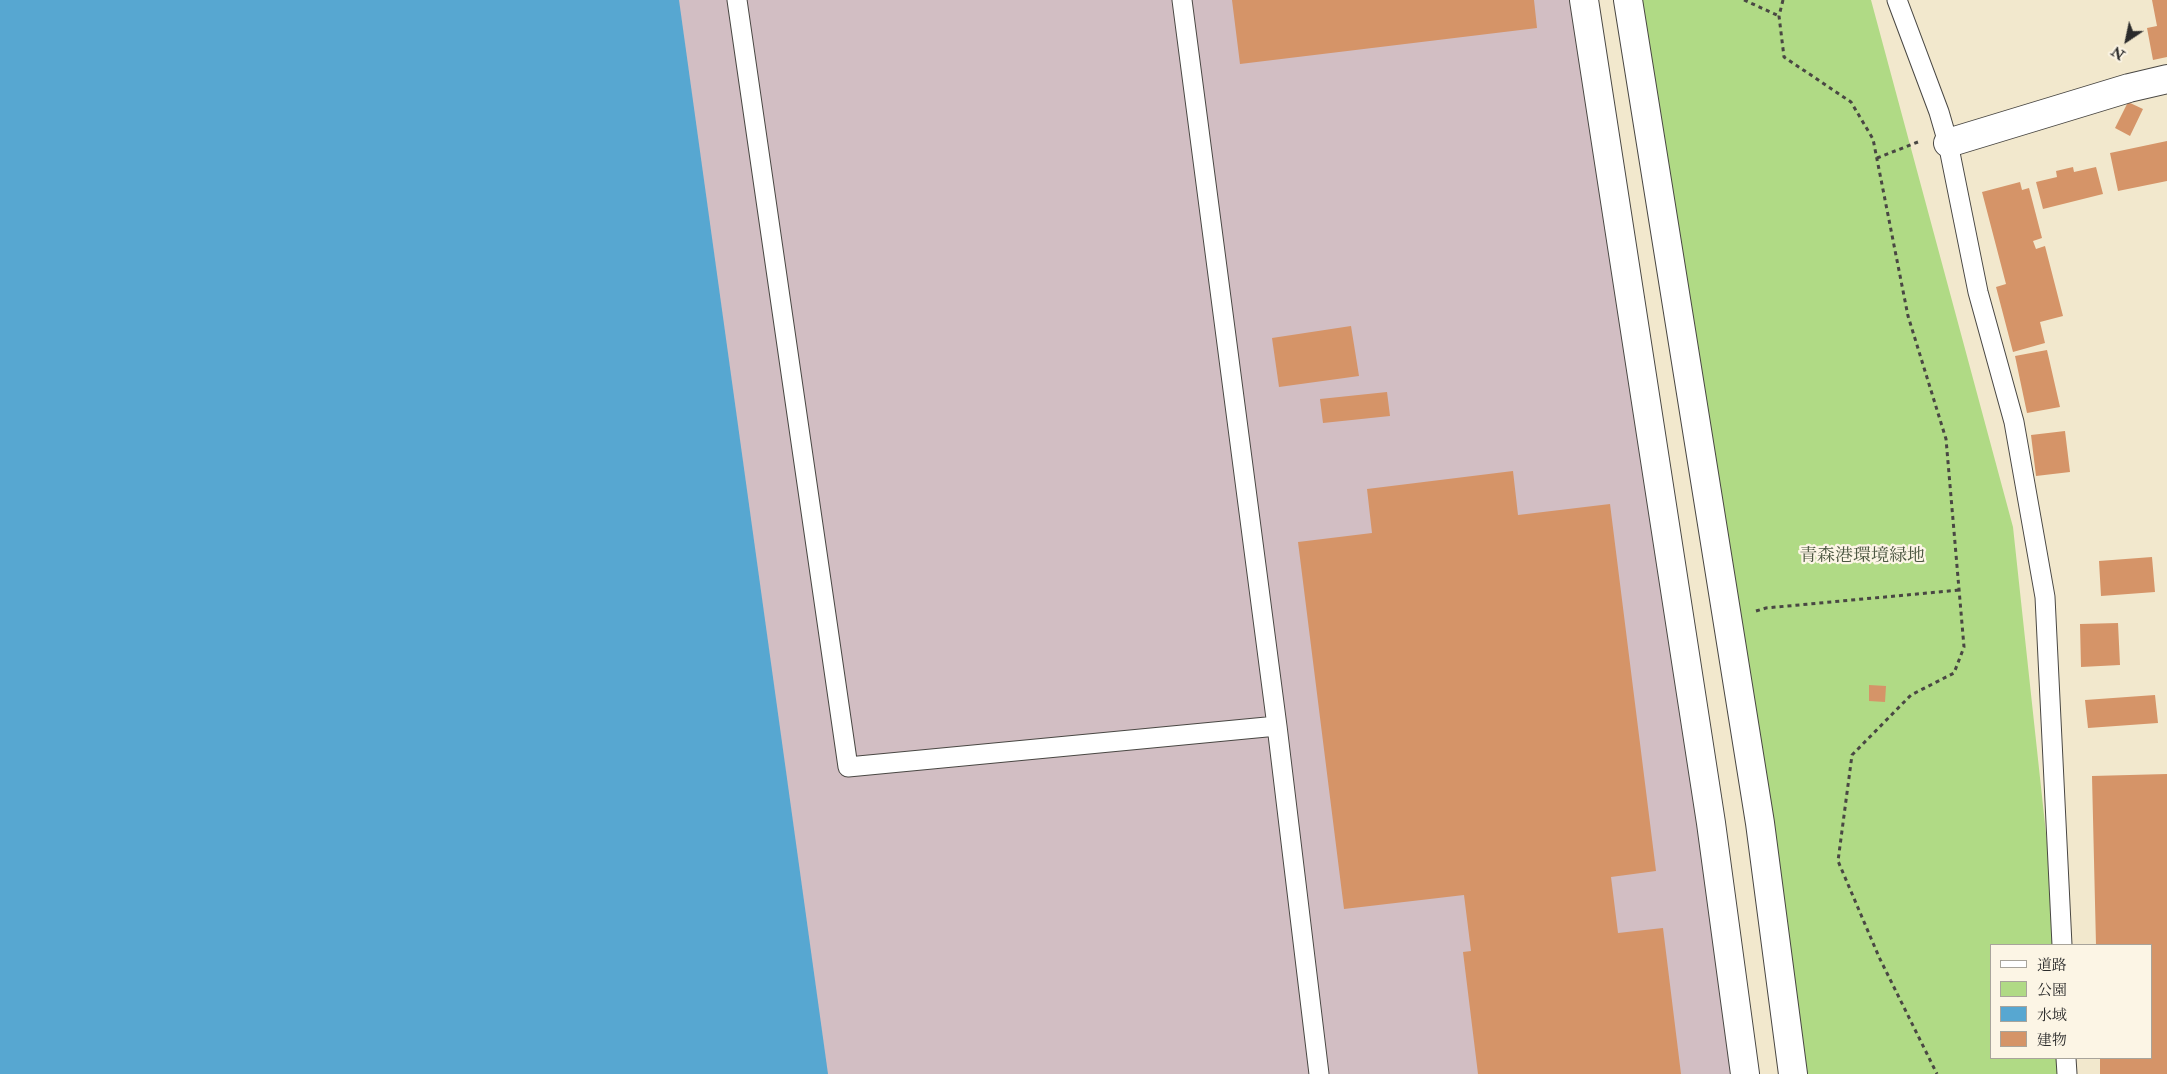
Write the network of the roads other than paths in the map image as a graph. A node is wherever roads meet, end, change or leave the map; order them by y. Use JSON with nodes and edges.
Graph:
{"nodes":[{"id":1,"x":738,"y":0,"type":"edge"},
{"id":2,"x":1182,"y":0,"type":"edge"},
{"id":3,"x":1584,"y":0,"type":"edge"},
{"id":4,"x":1628,"y":0,"type":"edge"},
{"id":5,"x":1897,"y":0,"type":"edge"},
{"id":6,"x":2167,"y":79,"type":"edge"},
{"id":7,"x":1946,"y":138,"type":"junction"},
{"id":8,"x":1277,"y":726,"type":"junction"},
{"id":9,"x":2062,"y":944,"type":"edge"},
{"id":10,"x":2066,"y":1059,"type":"edge"},
{"id":11,"x":1319,"y":1074,"type":"edge"},
{"id":12,"x":1745,"y":1074,"type":"edge"},
{"id":13,"x":1793,"y":1074,"type":"edge"},
{"id":14,"x":2067,"y":1074,"type":"edge"}],
"edges":[{"from":1,"to":8,"type":"lane"},
{"from":2,"to":8,"type":"lane"},
{"from":3,"to":12,"type":"street"},
{"from":4,"to":13,"type":"street"},
{"from":5,"to":7,"type":"lane"},
{"from":6,"to":7,"type":"street"},
{"from":7,"to":9,"type":"lane"},
{"from":8,"to":11,"type":"lane"},
{"from":10,"to":14,"type":"lane"}]}
